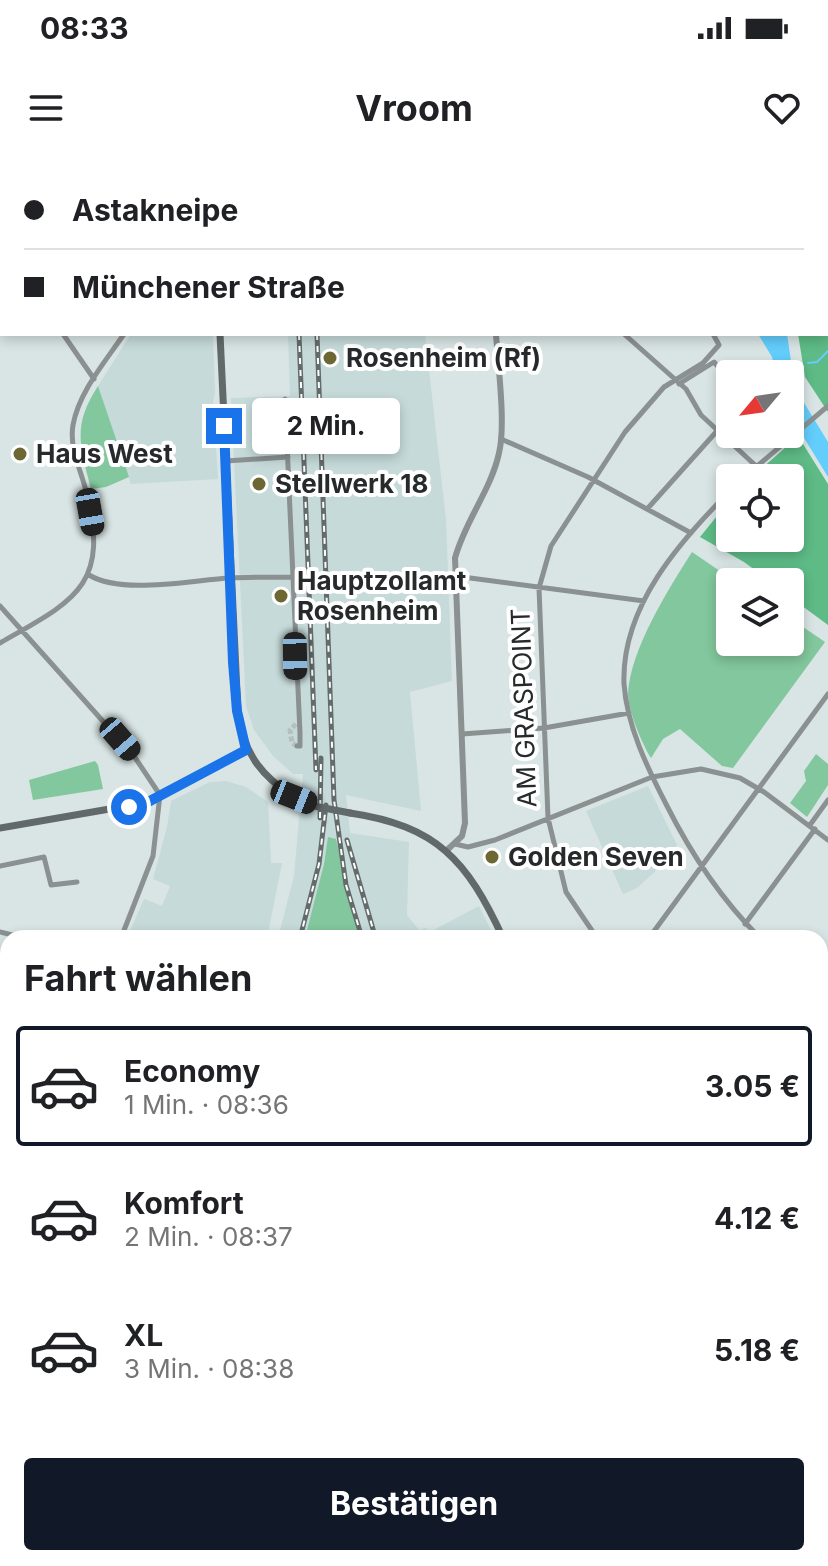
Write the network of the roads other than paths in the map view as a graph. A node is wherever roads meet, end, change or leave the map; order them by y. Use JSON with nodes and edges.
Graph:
{"nodes":[{"id":1,"x":64,"y":336,"type":"edge"},
{"id":2,"x":123,"y":336,"type":"edge"},
{"id":3,"x":220,"y":336,"type":"edge"},
{"id":4,"x":496,"y":336,"type":"edge"},
{"id":5,"x":626,"y":336,"type":"edge"},
{"id":6,"x":714,"y":336,"type":"edge"},
{"id":7,"x":716,"y":364,"type":"edge"},
{"id":8,"x":94,"y":380,"type":"junction"},
{"id":9,"x":677,"y":382,"type":"junction"},
{"id":10,"x":285,"y":399,"type":"dead end"},
{"id":11,"x":828,"y":406,"type":"edge"},
{"id":12,"x":716,"y":430,"type":"edge"},
{"id":13,"x":716,"y":432,"type":"edge"},
{"id":14,"x":501,"y":439,"type":"junction"},
{"id":15,"x":736,"y":448,"type":"edge"},
{"id":16,"x":288,"y":457,"type":"junction"},
{"id":17,"x":225,"y":461,"type":"junction"},
{"id":18,"x":754,"y":464,"type":"edge"},
{"id":19,"x":758,"y":464,"type":"edge"},
{"id":20,"x":594,"y":480,"type":"junction"},
{"id":21,"x":716,"y":506,"type":"edge"},
{"id":22,"x":648,"y":508,"type":"junction"},
{"id":23,"x":691,"y":533,"type":"junction"},
{"id":24,"x":89,"y":575,"type":"junction"},
{"id":25,"x":454,"y":575,"type":"junction"},
{"id":26,"x":292,"y":577,"type":"junction"},
{"id":27,"x":230,"y":578,"type":"junction"},
{"id":28,"x":539,"y":588,"type":"junction"},
{"id":29,"x":644,"y":601,"type":"junction"},
{"id":30,"x":0,"y":606,"type":"edge"},
{"id":31,"x":22,"y":630,"type":"junction"},
{"id":32,"x":0,"y":643,"type":"edge"},
{"id":33,"x":828,"y":694,"type":"edge"},
{"id":34,"x":629,"y":713,"type":"junction"},
{"id":35,"x":544,"y":728,"type":"junction"},
{"id":36,"x":462,"y":734,"type":"junction"},
{"id":37,"x":297,"y":746,"type":"dead end"},
{"id":38,"x":246,"y":750,"type":"junction"},
{"id":39,"x":652,"y":777,"type":"junction"},
{"id":40,"x":759,"y":788,"type":"junction"},
{"id":41,"x":160,"y":795,"type":"junction"},
{"id":42,"x":828,"y":800,"type":"edge"},
{"id":43,"x":548,"y":818,"type":"junction"},
{"id":44,"x":812,"y":827,"type":"junction"},
{"id":45,"x":0,"y":828,"type":"edge"},
{"id":46,"x":828,"y":840,"type":"edge"},
{"id":47,"x":455,"y":844,"type":"junction"},
{"id":48,"x":446,"y":851,"type":"junction"},
{"id":49,"x":0,"y":866,"type":"edge"},
{"id":50,"x":701,"y":868,"type":"junction"},
{"id":51,"x":77,"y":882,"type":"dead end"},
{"id":52,"x":745,"y":924,"type":"junction"},
{"id":53,"x":124,"y":930,"type":"edge"},
{"id":54,"x":499,"y":930,"type":"edge"},
{"id":55,"x":592,"y":930,"type":"edge"},
{"id":56,"x":655,"y":930,"type":"edge"},
{"id":57,"x":751,"y":930,"type":"edge"}],
"edges":[{"from":1,"to":8,"type":"street"},
{"from":2,"to":8,"type":"street"},
{"from":3,"to":17,"type":"main road"},
{"from":4,"to":14,"type":"street"},
{"from":5,"to":9,"type":"street"},
{"from":6,"to":9,"type":"street"},
{"from":7,"to":9,"type":"street"},
{"from":8,"to":24,"type":"street"},
{"from":9,"to":12,"type":"street"},
{"from":9,"to":20,"type":"street","name":"AM GRASPOINT"},
{"from":10,"to":16,"type":"street"},
{"from":11,"to":19,"type":"street"},
{"from":13,"to":22,"type":"street"},
{"from":14,"to":20,"type":"street"},
{"from":14,"to":25,"type":"street"},
{"from":15,"to":18,"type":"street"},
{"from":16,"to":17,"type":"street"},
{"from":16,"to":26,"type":"street"},
{"from":17,"to":27,"type":"main road"},
{"from":20,"to":22,"type":"street"},
{"from":20,"to":28,"type":"street","name":"AM GRASPOINT"},
{"from":21,"to":23,"type":"street"},
{"from":22,"to":23,"type":"street"},
{"from":23,"to":29,"type":"street"},
{"from":24,"to":27,"type":"street"},
{"from":24,"to":31,"type":"street"},
{"from":25,"to":28,"type":"street"},
{"from":25,"to":36,"type":"street"},
{"from":26,"to":27,"type":"street"},
{"from":26,"to":37,"type":"street"},
{"from":27,"to":38,"type":"main road"},
{"from":28,"to":29,"type":"street"},
{"from":28,"to":35,"type":"street","name":"AM GRASPOINT"},
{"from":29,"to":34,"type":"street"},
{"from":30,"to":31,"type":"street"},
{"from":31,"to":32,"type":"street"},
{"from":31,"to":41,"type":"street"},
{"from":33,"to":40,"type":"street"},
{"from":34,"to":35,"type":"street"},
{"from":34,"to":39,"type":"street"},
{"from":35,"to":36,"type":"street"},
{"from":35,"to":43,"type":"street","name":"AM GRASPOINT"},
{"from":36,"to":47,"type":"street"},
{"from":38,"to":41,"type":"main road"},
{"from":38,"to":48,"type":"main road","bridge":true},
{"from":39,"to":40,"type":"street"},
{"from":39,"to":43,"type":"street"},
{"from":39,"to":50,"type":"street"},
{"from":40,"to":44,"type":"street"},
{"from":40,"to":50,"type":"street"},
{"from":41,"to":45,"type":"main road"},
{"from":41,"to":53,"type":"street"},
{"from":42,"to":44,"type":"street"},
{"from":43,"to":47,"type":"street"},
{"from":43,"to":55,"type":"street","name":"AM GRASPOINT"},
{"from":44,"to":46,"type":"street"},
{"from":44,"to":52,"type":"street"},
{"from":47,"to":48,"type":"street"},
{"from":48,"to":54,"type":"main road"},
{"from":49,"to":51,"type":"street"},
{"from":50,"to":52,"type":"street"},
{"from":50,"to":56,"type":"street"},
{"from":52,"to":57,"type":"street"}]}
